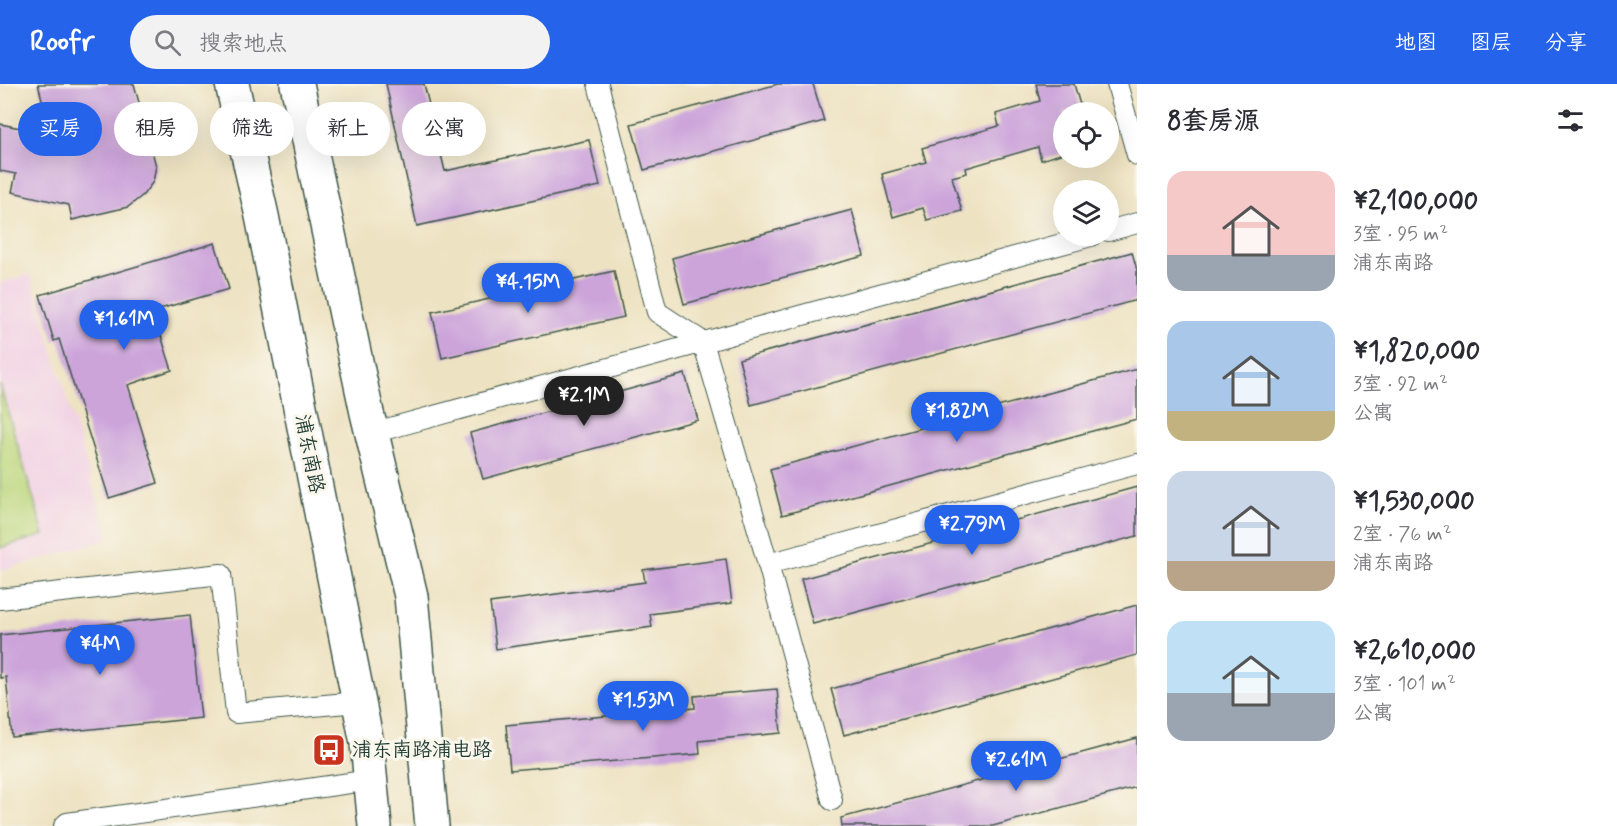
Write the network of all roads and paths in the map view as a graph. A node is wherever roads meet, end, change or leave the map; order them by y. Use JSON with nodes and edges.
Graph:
{"nodes":[{"id":1,"x":232,"y":84,"type":"edge"},
{"id":2,"x":297,"y":84,"type":"edge"},
{"id":3,"x":598,"y":84,"type":"edge"},
{"id":4,"x":1117,"y":84,"type":"edge"},
{"id":5,"x":1137,"y":155,"type":"edge"},
{"id":6,"x":1137,"y":223,"type":"edge"},
{"id":7,"x":1119,"y":228,"type":"edge"},
{"id":8,"x":1054,"y":246,"type":"edge"},
{"id":9,"x":703,"y":342,"type":"junction"},
{"id":10,"x":372,"y":433,"type":"junction"},
{"id":11,"x":1137,"y":464,"type":"edge"},
{"id":12,"x":768,"y":564,"type":"junction"},
{"id":13,"x":0,"y":599,"type":"edge"},
{"id":14,"x":358,"y":702,"type":"junction"},
{"id":15,"x":371,"y":780,"type":"junction"},
{"id":16,"x":832,"y":800,"type":"dead end"},
{"id":17,"x":64,"y":826,"type":"edge"},
{"id":18,"x":375,"y":826,"type":"edge"},
{"id":19,"x":432,"y":826,"type":"edge"}],
"edges":[{"from":1,"to":14,"type":"main road","name":"浦东南路"},
{"from":2,"to":10,"type":"main road"},
{"from":3,"to":9,"type":"lane"},
{"from":4,"to":5,"type":"lane"},
{"from":6,"to":7,"type":"lane"},
{"from":8,"to":9,"type":"lane"},
{"from":9,"to":10,"type":"lane"},
{"from":9,"to":12,"type":"lane"},
{"from":10,"to":19,"type":"main road"},
{"from":11,"to":12,"type":"lane"},
{"from":12,"to":16,"type":"lane"},
{"from":13,"to":14,"type":"lane"},
{"from":14,"to":15,"type":"main road","name":"浦东南路"},
{"from":15,"to":17,"type":"lane"},
{"from":15,"to":18,"type":"main road","name":"浦东南路"}]}
